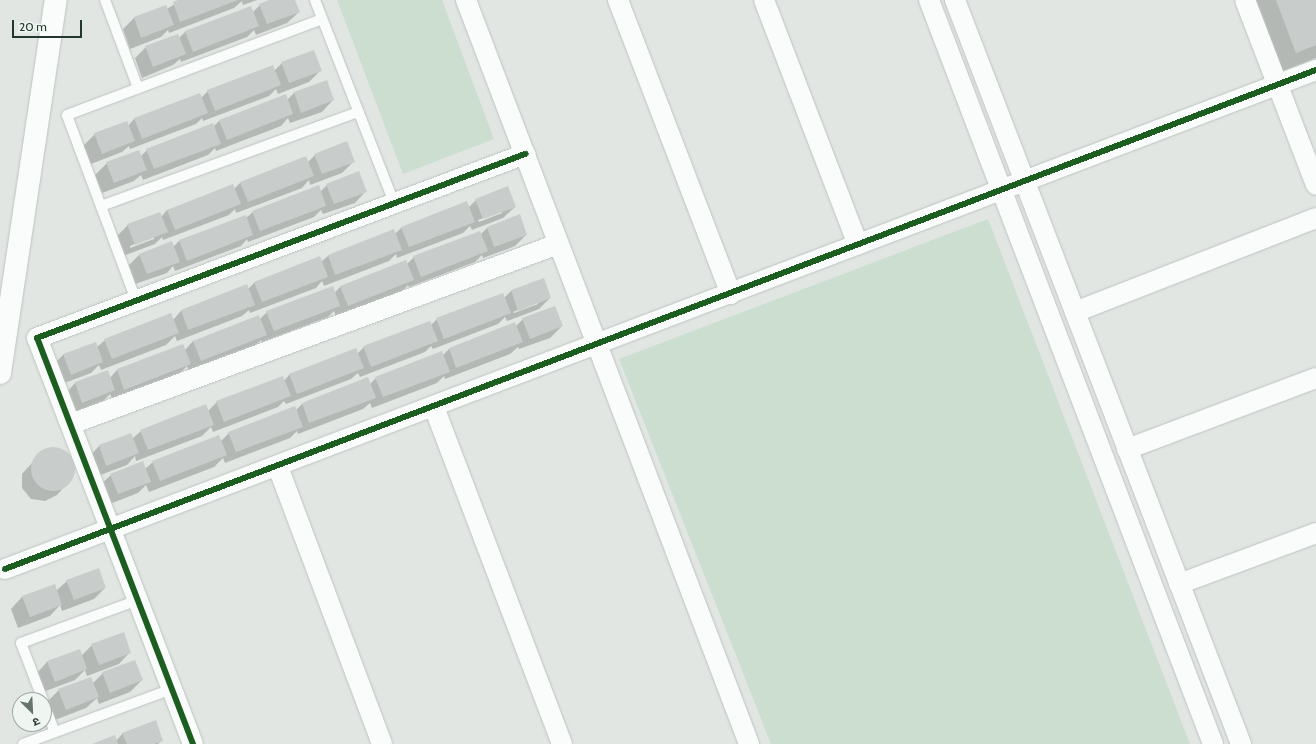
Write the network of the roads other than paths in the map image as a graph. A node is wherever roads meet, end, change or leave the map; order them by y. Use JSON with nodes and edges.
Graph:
{"nodes":[{"id":1,"x":56,"y":0,"type":"edge"},
{"id":2,"x":105,"y":0,"type":"edge"},
{"id":3,"x":315,"y":0,"type":"edge"},
{"id":4,"x":466,"y":0,"type":"edge"},
{"id":5,"x":618,"y":0,"type":"edge"},
{"id":6,"x":764,"y":0,"type":"edge"},
{"id":7,"x":928,"y":0,"type":"edge"},
{"id":8,"x":955,"y":0,"type":"edge"},
{"id":9,"x":1245,"y":0,"type":"edge"},
{"id":10,"x":322,"y":19,"type":"junction"},
{"id":11,"x":1316,"y":70,"type":"edge"},
{"id":12,"x":1277,"y":85,"type":"junction"},
{"id":13,"x":138,"y":88,"type":"junction"},
{"id":14,"x":358,"y":112,"type":"junction"},
{"id":15,"x":525,"y":154,"type":"junction"},
{"id":16,"x":1025,"y":182,"type":"junction"},
{"id":17,"x":1316,"y":185,"type":"edge"},
{"id":18,"x":1002,"y":191,"type":"junction"},
{"id":19,"x":394,"y":203,"type":"junction"},
{"id":20,"x":101,"y":206,"type":"junction"},
{"id":21,"x":1316,"y":218,"type":"edge"},
{"id":22,"x":558,"y":244,"type":"junction"},
{"id":23,"x":858,"y":245,"type":"junction"},
{"id":24,"x":731,"y":294,"type":"junction"},
{"id":25,"x":136,"y":300,"type":"junction"},
{"id":26,"x":1075,"y":312,"type":"junction"},
{"id":27,"x":597,"y":345,"type":"junction"},
{"id":28,"x":0,"y":373,"type":"edge"},
{"id":29,"x":1316,"y":378,"type":"edge"},
{"id":30,"x":434,"y":407,"type":"junction"},
{"id":31,"x":70,"y":424,"type":"junction"},
{"id":32,"x":1127,"y":449,"type":"junction"},
{"id":33,"x":278,"y":467,"type":"junction"},
{"id":34,"x":111,"y":530,"type":"junction"},
{"id":35,"x":1316,"y":533,"type":"edge"},
{"id":36,"x":5,"y":569,"type":"dead end"},
{"id":37,"x":1179,"y":584,"type":"junction"},
{"id":38,"x":138,"y":600,"type":"junction"},
{"id":39,"x":172,"y":689,"type":"junction"},
{"id":40,"x":40,"y":692,"type":"edge"},
{"id":41,"x":52,"y":724,"type":"edge"},
{"id":42,"x":55,"y":732,"type":"junction"},
{"id":43,"x":23,"y":744,"type":"edge"},
{"id":44,"x":193,"y":744,"type":"edge"},
{"id":45,"x":382,"y":744,"type":"edge"},
{"id":46,"x":562,"y":744,"type":"edge"},
{"id":47,"x":749,"y":744,"type":"edge"},
{"id":48,"x":1213,"y":744,"type":"edge"},
{"id":49,"x":1241,"y":744,"type":"edge"}],
"edges":[{"from":1,"to":28,"type":"street"},
{"from":2,"to":13,"type":"lane"},
{"from":3,"to":10,"type":"lane"},
{"from":4,"to":15,"type":"street"},
{"from":5,"to":24,"type":"street"},
{"from":6,"to":23,"type":"street"},
{"from":7,"to":18,"type":"street"},
{"from":8,"to":16,"type":"street"},
{"from":9,"to":12,"type":"street"},
{"from":10,"to":13,"type":"lane"},
{"from":10,"to":14,"type":"lane"},
{"from":11,"to":12,"type":"street"},
{"from":12,"to":16,"type":"street"},
{"from":12,"to":17,"type":"street"},
{"from":13,"to":20,"type":"lane"},
{"from":14,"to":19,"type":"lane"},
{"from":14,"to":20,"type":"lane"},
{"from":15,"to":19,"type":"street"},
{"from":15,"to":22,"type":"street"},
{"from":16,"to":18,"type":"street"},
{"from":16,"to":26,"type":"street"},
{"from":18,"to":23,"type":"street"},
{"from":18,"to":48,"type":"street"},
{"from":19,"to":25,"type":"street"},
{"from":20,"to":25,"type":"lane"},
{"from":21,"to":26,"type":"street"},
{"from":22,"to":27,"type":"street"},
{"from":22,"to":31,"type":"street"},
{"from":23,"to":24,"type":"street"},
{"from":24,"to":27,"type":"street"},
{"from":25,"to":31,"type":"street"},
{"from":26,"to":32,"type":"street"},
{"from":27,"to":30,"type":"street"},
{"from":27,"to":47,"type":"street"},
{"from":29,"to":32,"type":"street"},
{"from":30,"to":33,"type":"street"},
{"from":30,"to":46,"type":"street"},
{"from":31,"to":34,"type":"street"},
{"from":32,"to":37,"type":"street"},
{"from":33,"to":34,"type":"street"},
{"from":33,"to":45,"type":"street"},
{"from":34,"to":36,"type":"street"},
{"from":34,"to":38,"type":"street"},
{"from":35,"to":37,"type":"street"},
{"from":37,"to":49,"type":"street"},
{"from":38,"to":39,"type":"street"},
{"from":38,"to":40,"type":"lane"},
{"from":39,"to":42,"type":"lane"},
{"from":39,"to":44,"type":"street"},
{"from":41,"to":42,"type":"lane"},
{"from":42,"to":43,"type":"lane"}]}
